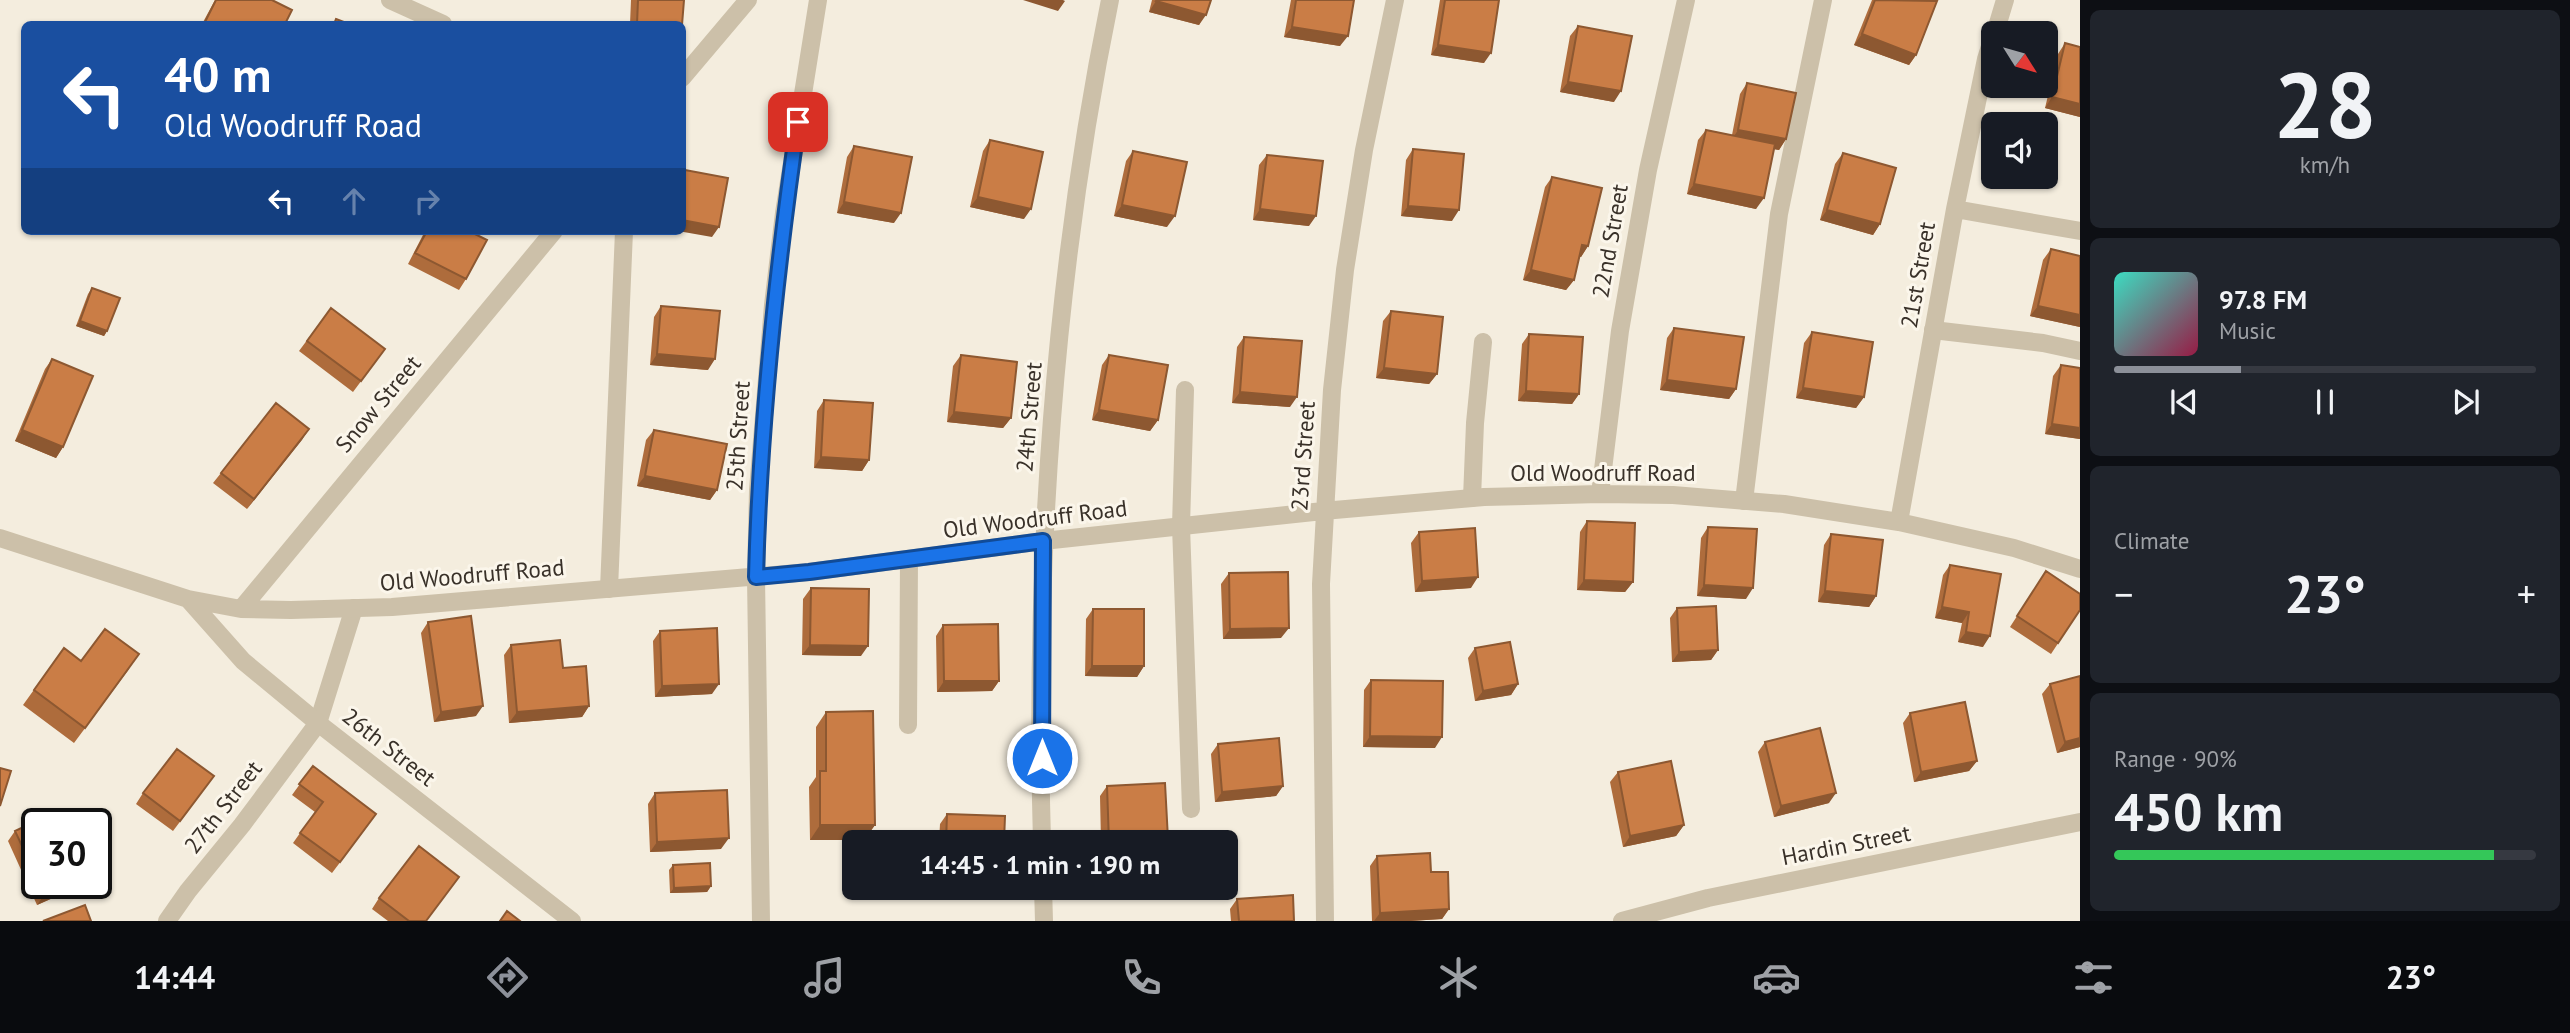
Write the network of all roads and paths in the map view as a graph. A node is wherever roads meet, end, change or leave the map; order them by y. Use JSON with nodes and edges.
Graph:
{"nodes":[{"id":1,"x":390,"y":0,"type":"edge"},
{"id":2,"x":748,"y":0,"type":"edge"},
{"id":3,"x":818,"y":0,"type":"edge"},
{"id":4,"x":1110,"y":0,"type":"edge"},
{"id":5,"x":1395,"y":0,"type":"edge"},
{"id":6,"x":1686,"y":0,"type":"edge"},
{"id":7,"x":1823,"y":0,"type":"edge"},
{"id":8,"x":2005,"y":0,"type":"edge"},
{"id":9,"x":436,"y":21,"type":"edge"},
{"id":10,"x":1998,"y":21,"type":"edge"},
{"id":11,"x":686,"y":73,"type":"edge"},
{"id":12,"x":1981,"y":83,"type":"edge"},
{"id":13,"x":1955,"y":209,"type":"junction"},
{"id":14,"x":2080,"y":231,"type":"edge"},
{"id":15,"x":551,"y":235,"type":"edge"},
{"id":16,"x":624,"y":235,"type":"edge"},
{"id":17,"x":1933,"y":330,"type":"junction"},
{"id":18,"x":1483,"y":342,"type":"dead end"},
{"id":19,"x":2080,"y":351,"type":"edge"},
{"id":20,"x":1185,"y":390,"type":"dead end"},
{"id":21,"x":1600,"y":494,"type":"junction"},
{"id":22,"x":1472,"y":498,"type":"junction"},
{"id":23,"x":1744,"y":501,"type":"junction"},
{"id":24,"x":1324,"y":511,"type":"junction"},
{"id":25,"x":1899,"y":522,"type":"junction"},
{"id":26,"x":1181,"y":526,"type":"junction"},
{"id":27,"x":0,"y":538,"type":"edge"},
{"id":28,"x":1043,"y":541,"type":"junction"},
{"id":29,"x":909,"y":559,"type":"junction"},
{"id":30,"x":2080,"y":569,"type":"edge"},
{"id":31,"x":756,"y":577,"type":"junction"},
{"id":32,"x":609,"y":589,"type":"junction"},
{"id":33,"x":188,"y":599,"type":"junction"},
{"id":34,"x":241,"y":608,"type":"junction"},
{"id":35,"x":354,"y":608,"type":"junction"},
{"id":36,"x":318,"y":723,"type":"junction"},
{"id":37,"x":908,"y":725,"type":"dead end"},
{"id":38,"x":1191,"y":809,"type":"dead end"},
{"id":39,"x":2080,"y":822,"type":"edge"},
{"id":40,"x":1042,"y":830,"type":"edge"},
{"id":41,"x":1044,"y":900,"type":"edge"},
{"id":42,"x":167,"y":921,"type":"edge"},
{"id":43,"x":572,"y":921,"type":"edge"},
{"id":44,"x":761,"y":921,"type":"edge"},
{"id":45,"x":1044,"y":921,"type":"edge"},
{"id":46,"x":1325,"y":921,"type":"edge"},
{"id":47,"x":1622,"y":921,"type":"edge"}],
"edges":[{"from":1,"to":9,"type":"street"},
{"from":2,"to":11,"type":"street"},
{"from":3,"to":31,"type":"street","name":"25th Street"},
{"from":4,"to":28,"type":"street","name":"24th Street"},
{"from":5,"to":24,"type":"street","name":"23rd Street"},
{"from":6,"to":21,"type":"street","name":"22nd Street"},
{"from":7,"to":23,"type":"street"},
{"from":8,"to":10,"type":"street","name":"21st Street"},
{"from":12,"to":13,"type":"street","name":"21st Street"},
{"from":13,"to":14,"type":"street"},
{"from":13,"to":17,"type":"street","name":"21st Street"},
{"from":15,"to":34,"type":"street","name":"Snow Street"},
{"from":16,"to":32,"type":"street"},
{"from":17,"to":19,"type":"street"},
{"from":17,"to":25,"type":"street","name":"21st Street"},
{"from":18,"to":22,"type":"street"},
{"from":20,"to":26,"type":"street"},
{"from":21,"to":22,"type":"street","name":"Old Woodruff Road"},
{"from":21,"to":23,"type":"street","name":"Old Woodruff Road"},
{"from":22,"to":24,"type":"street","name":"Old Woodruff Road"},
{"from":23,"to":25,"type":"street","name":"Old Woodruff Road"},
{"from":24,"to":26,"type":"street","name":"Old Woodruff Road"},
{"from":24,"to":46,"type":"street","name":"23rd Street"},
{"from":25,"to":30,"type":"street","name":"Old Woodruff Road"},
{"from":26,"to":28,"type":"street","name":"Old Woodruff Road"},
{"from":26,"to":38,"type":"street"},
{"from":27,"to":33,"type":"street","name":"Old Woodruff Road"},
{"from":28,"to":29,"type":"street","name":"Old Woodruff Road"},
{"from":28,"to":40,"type":"street","name":"24th Street"},
{"from":29,"to":31,"type":"street","name":"Old Woodruff Road"},
{"from":29,"to":37,"type":"street"},
{"from":31,"to":32,"type":"street","name":"Old Woodruff Road"},
{"from":31,"to":44,"type":"street","name":"25th Street"},
{"from":32,"to":35,"type":"street","name":"Old Woodruff Road"},
{"from":33,"to":34,"type":"street","name":"Old Woodruff Road"},
{"from":33,"to":36,"type":"street","name":"26th Street"},
{"from":34,"to":35,"type":"street","name":"Old Woodruff Road"},
{"from":35,"to":36,"type":"street","name":"27th Street"},
{"from":36,"to":42,"type":"street","name":"27th Street"},
{"from":36,"to":43,"type":"street","name":"26th Street"},
{"from":39,"to":47,"type":"street","name":"Hardin Street"},
{"from":41,"to":45,"type":"street"}]}
